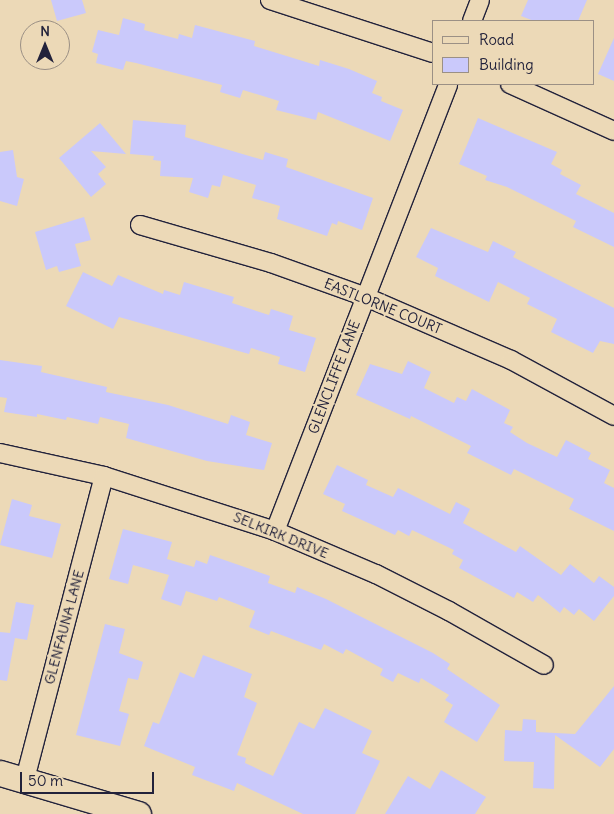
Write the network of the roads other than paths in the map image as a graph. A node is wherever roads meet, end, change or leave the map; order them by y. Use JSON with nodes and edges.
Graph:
{"nodes":[{"id":1,"x":270,"y":0,"type":"edge"},
{"id":2,"x":480,"y":0,"type":"edge"},
{"id":3,"x":472,"y":20,"type":"edge"},
{"id":4,"x":432,"y":53,"type":"edge"},
{"id":5,"x":448,"y":85,"type":"edge"},
{"id":6,"x":512,"y":85,"type":"edge"},
{"id":7,"x":614,"y":130,"type":"edge"},
{"id":8,"x":140,"y":225,"type":"dead end"},
{"id":9,"x":366,"y":296,"type":"junction"},
{"id":10,"x":614,"y":416,"type":"edge"},
{"id":11,"x":0,"y":453,"type":"edge"},
{"id":12,"x":104,"y":476,"type":"junction"},
{"id":13,"x":275,"y":531,"type":"junction"},
{"id":14,"x":544,"y":665,"type":"dead end"},
{"id":15,"x":0,"y":773,"type":"edge"},
{"id":16,"x":25,"y":778,"type":"junction"},
{"id":17,"x":138,"y":814,"type":"edge"}],
"edges":[{"from":1,"to":4,"type":"street"},
{"from":2,"to":3,"type":"street"},
{"from":5,"to":9,"type":"street","name":"GLENCLIFFE LANE"},
{"from":6,"to":7,"type":"street"},
{"from":8,"to":9,"type":"street","name":"EASTLORNE COURT"},
{"from":9,"to":10,"type":"street","name":"EASTLORNE COURT"},
{"from":9,"to":13,"type":"street","name":"GLENCLIFFE LANE"},
{"from":11,"to":12,"type":"street","name":"SELKIRK DRIVE"},
{"from":12,"to":13,"type":"street","name":"SELKIRK DRIVE"},
{"from":12,"to":16,"type":"street","name":"GLENFAUNA LANE"},
{"from":13,"to":14,"type":"street","name":"SELKIRK DRIVE"},
{"from":15,"to":16,"type":"street"},
{"from":16,"to":17,"type":"street"}]}
